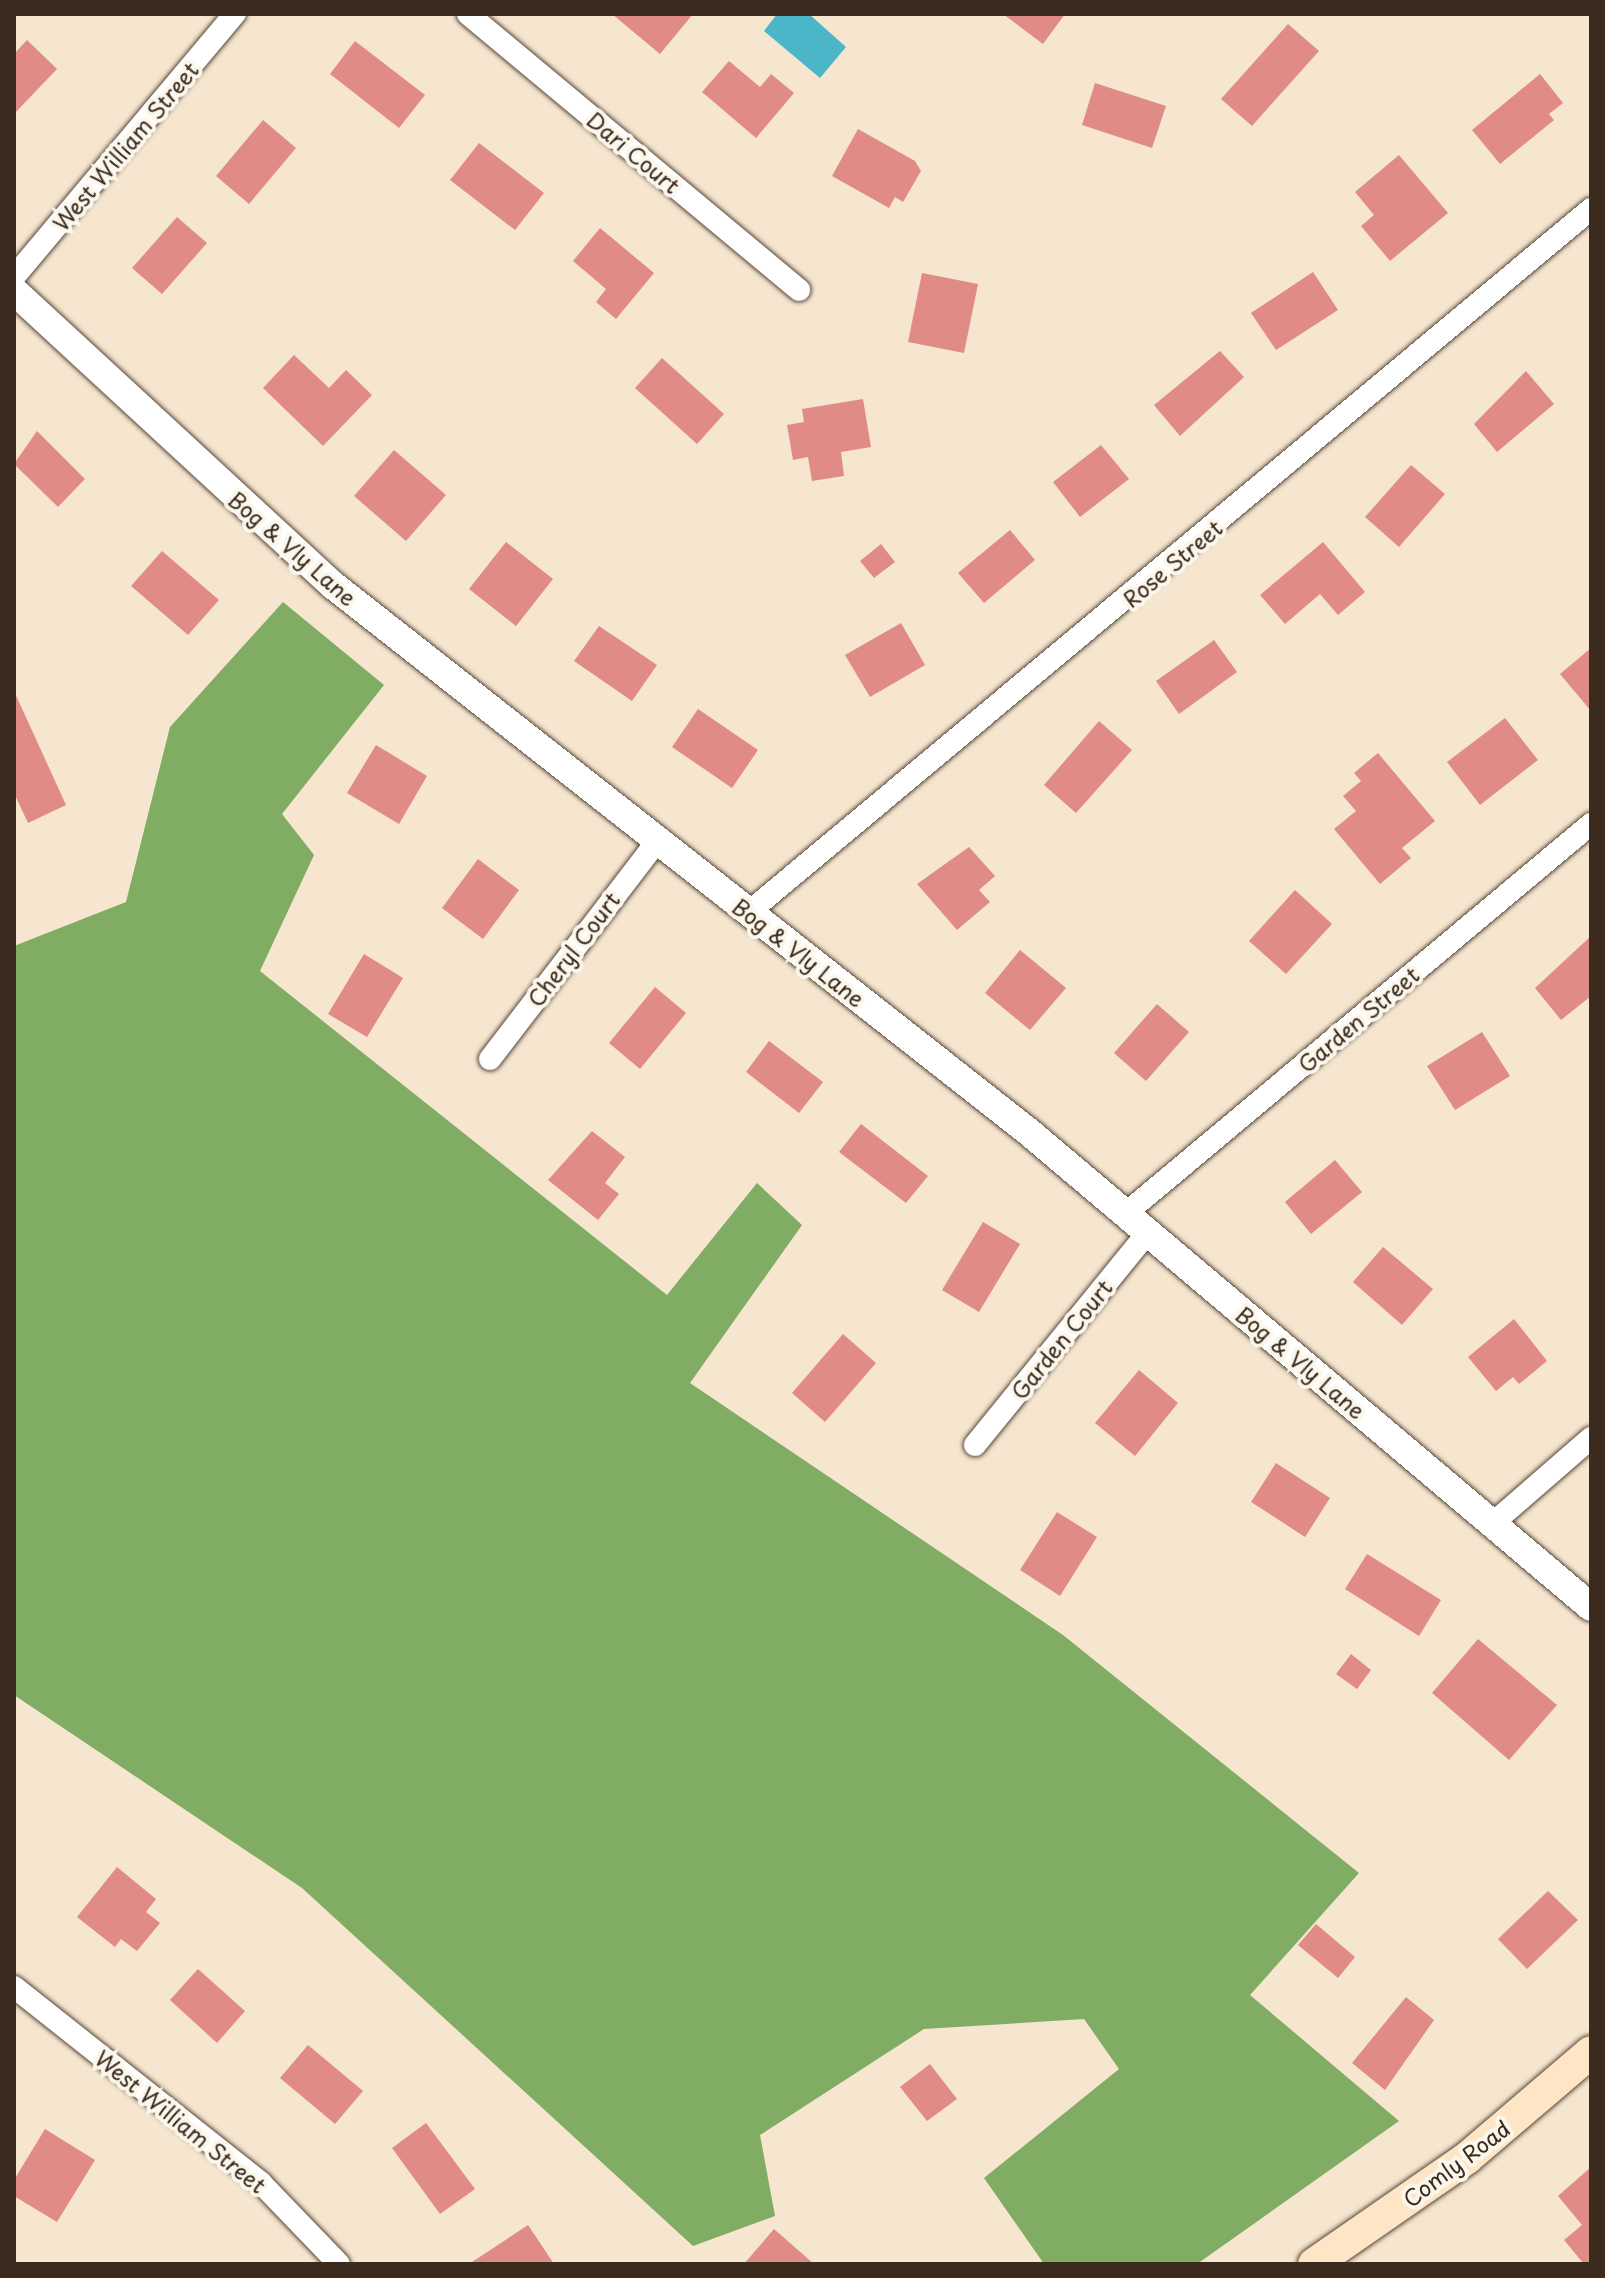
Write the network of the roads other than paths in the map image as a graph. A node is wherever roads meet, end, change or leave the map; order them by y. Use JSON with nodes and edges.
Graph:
{"nodes":[{"id":1,"x":235,"y":14,"type":"edge"},
{"id":2,"x":468,"y":14,"type":"edge"},
{"id":3,"x":1591,"y":209,"type":"edge"},
{"id":4,"x":14,"y":277,"type":"edge"},
{"id":5,"x":799,"y":290,"type":"dead end"},
{"id":6,"x":14,"y":291,"type":"edge"},
{"id":7,"x":1591,"y":824,"type":"edge"},
{"id":8,"x":657,"y":841,"type":"junction"},
{"id":9,"x":749,"y":912,"type":"junction"},
{"id":10,"x":490,"y":1059,"type":"dead end"},
{"id":11,"x":1125,"y":1214,"type":"junction"},
{"id":12,"x":1147,"y":1233,"type":"junction"},
{"id":13,"x":1591,"y":1438,"type":"edge"},
{"id":14,"x":975,"y":1445,"type":"dead end"},
{"id":15,"x":1492,"y":1524,"type":"junction"},
{"id":16,"x":1591,"y":1607,"type":"edge"},
{"id":17,"x":14,"y":1987,"type":"edge"},
{"id":18,"x":1591,"y":2052,"type":"edge"},
{"id":19,"x":339,"y":2264,"type":"edge"},
{"id":20,"x":1314,"y":2264,"type":"edge"}],
"edges":[{"from":1,"to":4,"type":"street","name":"West William Street"},
{"from":2,"to":5,"type":"street","name":"Dari Court"},
{"from":3,"to":9,"type":"street","name":"Rose Street"},
{"from":6,"to":8,"type":"street","name":"Bog & Vly Lane"},
{"from":7,"to":11,"type":"street","name":"Garden Street"},
{"from":8,"to":9,"type":"street","name":"Bog & Vly Lane"},
{"from":8,"to":10,"type":"street","name":"Cheryl Court"},
{"from":9,"to":11,"type":"street","name":"Bog & Vly Lane"},
{"from":11,"to":12,"type":"street","name":"Bog & Vly Lane"},
{"from":12,"to":14,"type":"street","name":"Garden Court"},
{"from":12,"to":15,"type":"street","name":"Bog & Vly Lane"},
{"from":13,"to":15,"type":"street"},
{"from":15,"to":16,"type":"street","name":"Bog & Vly Lane"},
{"from":17,"to":19,"type":"street","name":"West William Street"},
{"from":18,"to":20,"type":"main road","name":"Comly Road"}]}
